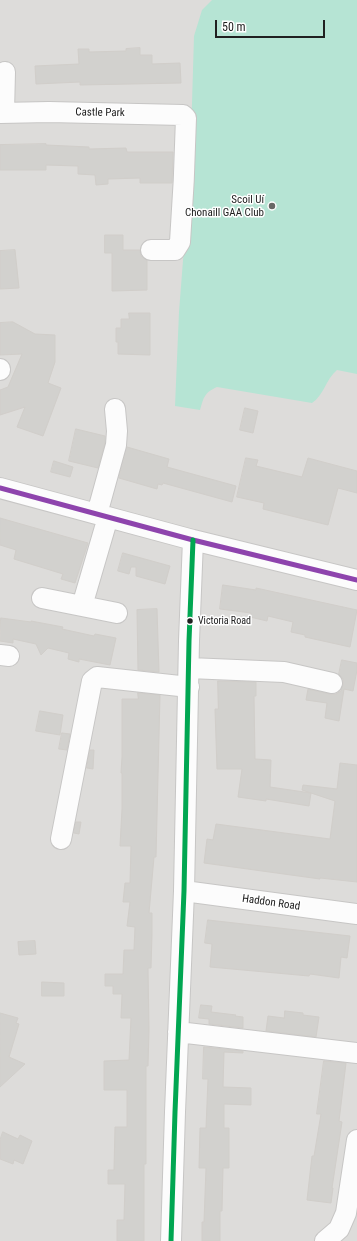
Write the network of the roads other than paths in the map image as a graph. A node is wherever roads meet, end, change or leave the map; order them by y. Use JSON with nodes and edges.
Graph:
{"nodes":[{"id":1,"x":5,"y":72,"type":"dead end"},
{"id":2,"x":2,"y":112,"type":"edge"},
{"id":3,"x":151,"y":250,"type":"dead end"},
{"id":4,"x":115,"y":409,"type":"dead end"},
{"id":5,"x":0,"y":488,"type":"edge"},
{"id":6,"x":103,"y":515,"type":"junction"},
{"id":7,"x":193,"y":540,"type":"junction"},
{"id":8,"x":357,"y":580,"type":"edge"},
{"id":9,"x":42,"y":598,"type":"dead end"},
{"id":10,"x":82,"y":606,"type":"junction"},
{"id":11,"x":117,"y":613,"type":"dead end"},
{"id":12,"x":189,"y":677,"type":"junction"},
{"id":13,"x":332,"y":683,"type":"dead end"},
{"id":14,"x":61,"y":839,"type":"dead end"},
{"id":15,"x":184,"y":891,"type":"junction"},
{"id":16,"x":357,"y":914,"type":"edge"},
{"id":17,"x":178,"y":1032,"type":"junction"},
{"id":18,"x":357,"y":1053,"type":"edge"},
{"id":19,"x":357,"y":1140,"type":"edge"},
{"id":20,"x":171,"y":1241,"type":"edge"},
{"id":21,"x":325,"y":1241,"type":"edge"}],
"edges":[{"from":1,"to":2,"type":"street"},
{"from":2,"to":3,"type":"street","name":"Castle Park"},
{"from":4,"to":6,"type":"street"},
{"from":5,"to":6,"type":"street"},
{"from":6,"to":7,"type":"street"},
{"from":6,"to":10,"type":"street"},
{"from":7,"to":8,"type":"street"},
{"from":7,"to":12,"type":"street"},
{"from":9,"to":10,"type":"street"},
{"from":10,"to":11,"type":"street"},
{"from":12,"to":13,"type":"street"},
{"from":12,"to":14,"type":"street"},
{"from":12,"to":15,"type":"street"},
{"from":15,"to":16,"type":"street","name":"Haddon Road"},
{"from":15,"to":17,"type":"street"},
{"from":17,"to":18,"type":"street"},
{"from":17,"to":20,"type":"street"},
{"from":19,"to":21,"type":"street"}]}
